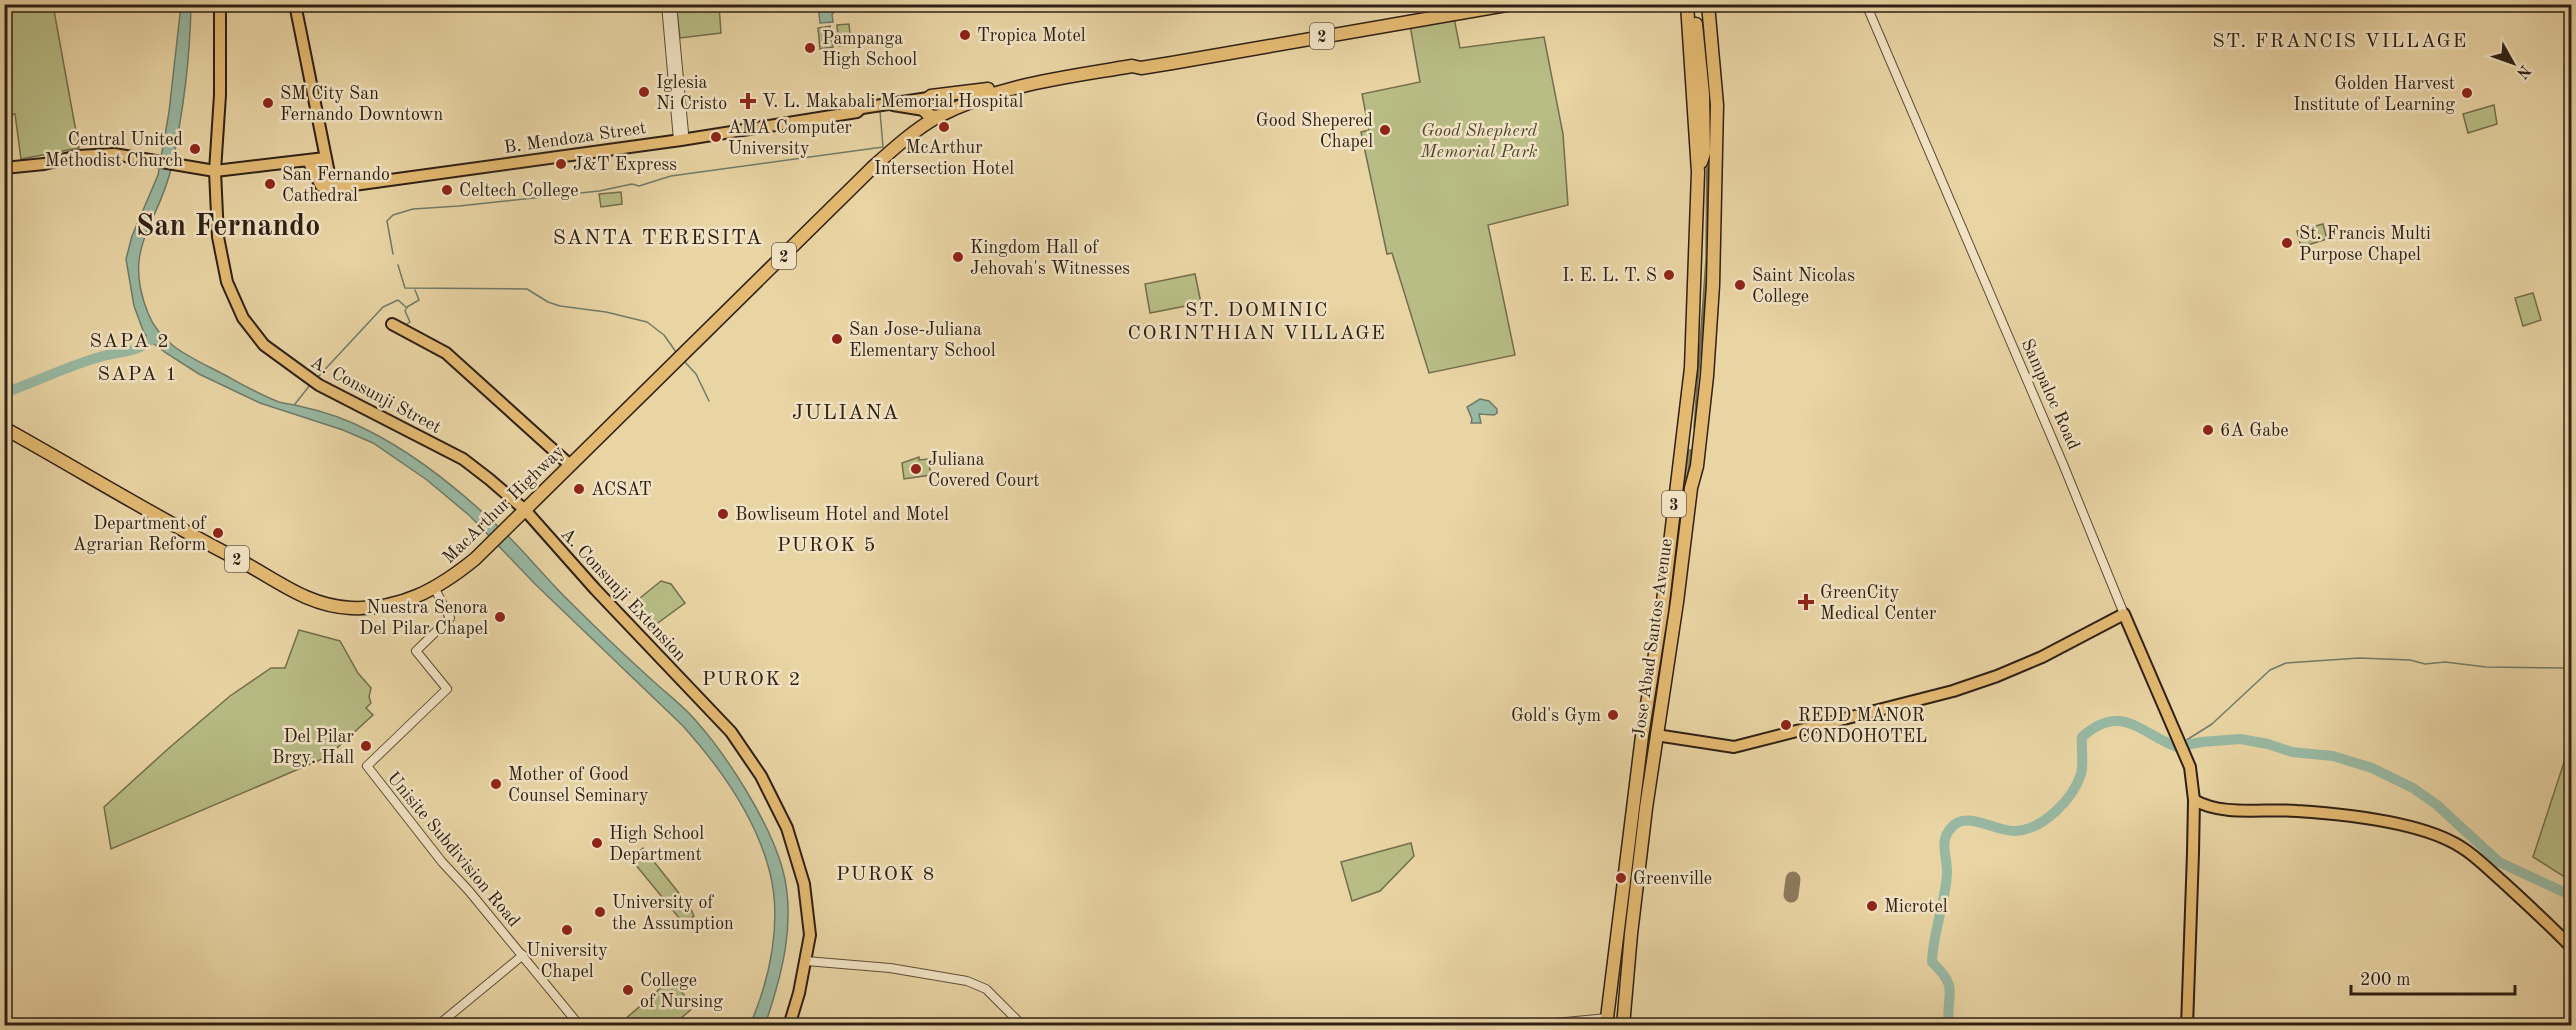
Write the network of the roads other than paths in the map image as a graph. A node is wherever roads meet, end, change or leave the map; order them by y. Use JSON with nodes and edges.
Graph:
{"nodes":[{"id":1,"x":220,"y":4,"type":"edge"},
{"id":2,"x":295,"y":4,"type":"edge"},
{"id":3,"x":666,"y":4,"type":"edge"},
{"id":4,"x":672,"y":4,"type":"edge"},
{"id":5,"x":1475,"y":4,"type":"edge"},
{"id":6,"x":1512,"y":4,"type":"edge"},
{"id":7,"x":1693,"y":4,"type":"edge"},
{"id":8,"x":1701,"y":4,"type":"edge"},
{"id":9,"x":1866,"y":4,"type":"edge"},
{"id":10,"x":1708,"y":5,"type":"edge"},
{"id":11,"x":1686,"y":9,"type":"edge"},
{"id":12,"x":1132,"y":66,"type":"junction"},
{"id":13,"x":676,"y":87,"type":"junction"},
{"id":14,"x":1010,"y":88,"type":"junction"},
{"id":15,"x":1707,"y":93,"type":"junction"},
{"id":16,"x":933,"y":108,"type":"junction"},
{"id":17,"x":681,"y":137,"type":"junction"},
{"id":18,"x":1715,"y":148,"type":"junction"},
{"id":19,"x":325,"y":158,"type":"junction"},
{"id":20,"x":308,"y":161,"type":"junction"},
{"id":21,"x":4,"y":168,"type":"edge"},
{"id":22,"x":215,"y":171,"type":"junction"},
{"id":23,"x":1698,"y":172,"type":"junction"},
{"id":24,"x":332,"y":188,"type":"junction"},
{"id":25,"x":392,"y":324,"type":"dead end"},
{"id":26,"x":1687,"y":399,"type":"junction"},
{"id":27,"x":4,"y":428,"type":"edge"},
{"id":28,"x":1701,"y":434,"type":"junction"},
{"id":29,"x":1682,"y":444,"type":"junction"},
{"id":30,"x":570,"y":465,"type":"junction"},
{"id":31,"x":1697,"y":466,"type":"junction"},
{"id":32,"x":525,"y":510,"type":"junction"},
{"id":33,"x":435,"y":589,"type":"junction"},
{"id":34,"x":2124,"y":614,"type":"junction"},
{"id":35,"x":1656,"y":735,"type":"junction"},
{"id":36,"x":1642,"y":793,"type":"junction"},
{"id":37,"x":2194,"y":800,"type":"junction"},
{"id":38,"x":1640,"y":809,"type":"junction"},
{"id":39,"x":2571,"y":948,"type":"edge"},
{"id":40,"x":523,"y":955,"type":"junction"},
{"id":41,"x":806,"y":961,"type":"junction"},
{"id":42,"x":1606,"y":1022,"type":"edge"},
{"id":43,"x":437,"y":1026,"type":"edge"},
{"id":44,"x":580,"y":1026,"type":"edge"},
{"id":45,"x":789,"y":1026,"type":"edge"},
{"id":46,"x":1023,"y":1026,"type":"edge"},
{"id":47,"x":1524,"y":1026,"type":"edge"},
{"id":48,"x":1623,"y":1026,"type":"edge"},
{"id":49,"x":2187,"y":1026,"type":"edge"}],
"edges":[{"from":1,"to":22,"type":"main road","name":"A. Consunji Street"},
{"from":2,"to":19,"type":"main road"},
{"from":3,"to":13,"type":"street"},
{"from":4,"to":13,"type":"street"},
{"from":5,"to":12,"type":"highway","name":"MacArthur Highway","number":"2"},
{"from":6,"to":12,"type":"highway","name":"MacArthur Highway","number":"2"},
{"from":7,"to":15,"type":"highway","number":"3"},
{"from":8,"to":15,"type":"highway","number":"3"},
{"from":9,"to":34,"type":"street","name":"Sampaloc Road"},
{"from":10,"to":18,"type":"highway","name":"Jose Abad Santos Avenue","number":"3"},
{"from":11,"to":23,"type":"highway","name":"Jose Abad Santos Avenue","number":"3"},
{"from":12,"to":14,"type":"highway","name":"MacArthur Highway","number":"2"},
{"from":13,"to":17,"type":"street"},
{"from":14,"to":16,"type":"highway","name":"MacArthur Highway","number":"2"},
{"from":14,"to":16,"type":"highway","name":"MacArthur Highway","number":"2"},
{"from":15,"to":18,"type":"highway","number":"3"},
{"from":15,"to":23,"type":"highway","number":"3"},
{"from":16,"to":17,"type":"main road","name":"B. Mendoza Street"},
{"from":16,"to":30,"type":"highway","name":"MacArthur Highway","number":"2"},
{"from":17,"to":24,"type":"main road","name":"B. Mendoza Street"},
{"from":18,"to":28,"type":"highway","name":"Jose Abad Santos Avenue","number":"3"},
{"from":19,"to":20,"type":"main road"},
{"from":19,"to":24,"type":"main road"},
{"from":20,"to":22,"type":"main road"},
{"from":20,"to":24,"type":"main road"},
{"from":21,"to":22,"type":"main road"},
{"from":22,"to":32,"type":"main road","name":"A. Consunji Street"},
{"from":23,"to":26,"type":"highway","name":"Jose Abad Santos Avenue","number":"3"},
{"from":25,"to":30,"type":"main road"},
{"from":26,"to":28,"type":"highway"},
{"from":26,"to":29,"type":"highway","name":"Jose Abad Santos Avenue","number":"3"},
{"from":27,"to":33,"type":"highway","name":"MacArthur Highway","number":"2"},
{"from":28,"to":31,"type":"highway","name":"Jose Abad Santos Avenue","number":"3"},
{"from":29,"to":31,"type":"highway"},
{"from":29,"to":36,"type":"highway","name":"Jose Abad Santos Avenue","number":"3"},
{"from":30,"to":32,"type":"highway","name":"MacArthur Highway","number":"2"},
{"from":31,"to":35,"type":"highway","name":"Jose Abad Santos Avenue","number":"3"},
{"from":32,"to":33,"type":"highway","name":"MacArthur Highway","number":"2"},
{"from":32,"to":41,"type":"main road","name":"A. Consunji Extension"},
{"from":33,"to":40,"type":"street","name":"Unisite Subdivision Road"},
{"from":34,"to":35,"type":"main road"},
{"from":34,"to":37,"type":"main road","name":"Sampaloc Road"},
{"from":35,"to":36,"type":"highway","name":"Jose Abad Santos Avenue","number":"3"},
{"from":36,"to":38,"type":"highway","name":"Jose Abad Santos Avenue","number":"3"},
{"from":37,"to":39,"type":"main road"},
{"from":37,"to":49,"type":"main road","name":"Sampaloc Road"},
{"from":38,"to":42,"type":"highway","name":"Jose Abad Santos Avenue","number":"3"},
{"from":38,"to":48,"type":"highway","name":"Jose Abad Santos Avenue","number":"3"},
{"from":40,"to":43,"type":"street"},
{"from":40,"to":44,"type":"street","name":"Unisite Subdivision Road"},
{"from":41,"to":45,"type":"main road","name":"A. Consunji Extension"},
{"from":41,"to":46,"type":"street"},
{"from":42,"to":47,"type":"street"}]}
